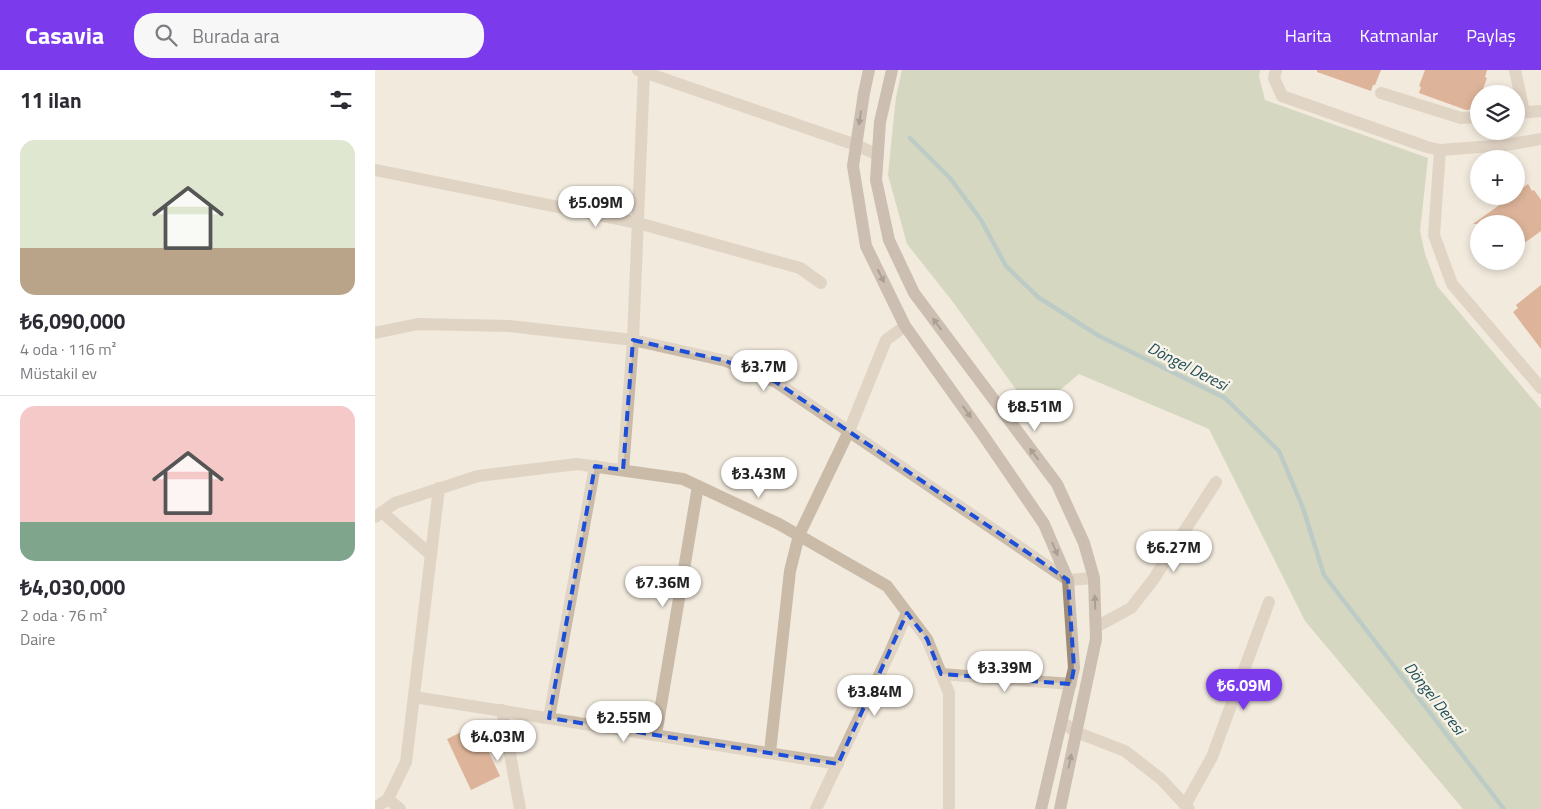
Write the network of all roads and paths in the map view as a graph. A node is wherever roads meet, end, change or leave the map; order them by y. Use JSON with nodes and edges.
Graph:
{"nodes":[{"id":1,"x":869,"y":70,"type":"edge"},
{"id":2,"x":892,"y":70,"type":"edge"},
{"id":3,"x":1276,"y":70,"type":"edge"},
{"id":4,"x":1515,"y":70,"type":"edge"},
{"id":5,"x":641,"y":71,"type":"edge"},
{"id":6,"x":1517,"y":85,"type":"edge"},
{"id":7,"x":1381,"y":93,"type":"dead end"},
{"id":8,"x":1541,"y":110,"type":"edge"},
{"id":9,"x":1525,"y":112,"type":"edge"},
{"id":10,"x":1470,"y":118,"type":"edge"},
{"id":11,"x":1541,"y":140,"type":"edge"},
{"id":12,"x":856,"y":145,"type":"junction"},
{"id":13,"x":1440,"y":150,"type":"junction"},
{"id":14,"x":878,"y":155,"type":"junction"},
{"id":15,"x":375,"y":170,"type":"edge"},
{"id":16,"x":638,"y":223,"type":"junction"},
{"id":17,"x":821,"y":283,"type":"dead end"},
{"id":18,"x":905,"y":326,"type":"junction"},
{"id":19,"x":375,"y":333,"type":"edge"},
{"id":20,"x":633,"y":340,"type":"junction"},
{"id":21,"x":1541,"y":388,"type":"edge"},
{"id":22,"x":849,"y":431,"type":"junction"},
{"id":23,"x":595,"y":466,"type":"junction"},
{"id":24,"x":623,"y":470,"type":"junction"},
{"id":25,"x":1216,"y":482,"type":"dead end"},
{"id":26,"x":698,"y":486,"type":"junction"},
{"id":27,"x":439,"y":488,"type":"junction"},
{"id":28,"x":379,"y":514,"type":"edge"},
{"id":29,"x":799,"y":535,"type":"junction"},
{"id":30,"x":431,"y":555,"type":"junction"},
{"id":31,"x":1094,"y":578,"type":"junction"},
{"id":32,"x":1068,"y":580,"type":"junction"},
{"id":33,"x":1269,"y":602,"type":"dead end"},
{"id":34,"x":907,"y":613,"type":"junction"},
{"id":35,"x":1096,"y":627,"type":"junction"},
{"id":36,"x":941,"y":674,"type":"junction"},
{"id":37,"x":1071,"y":684,"type":"junction"},
{"id":38,"x":414,"y":696,"type":"junction"},
{"id":39,"x":502,"y":710,"type":"junction"},
{"id":40,"x":549,"y":718,"type":"junction"},
{"id":41,"x":1062,"y":722,"type":"junction"},
{"id":42,"x":1076,"y":732,"type":"junction"},
{"id":43,"x":656,"y":735,"type":"junction"},
{"id":44,"x":770,"y":752,"type":"junction"},
{"id":45,"x":838,"y":764,"type":"junction"},
{"id":46,"x":388,"y":799,"type":"junction"},
{"id":47,"x":1187,"y":807,"type":"edge"},
{"id":48,"x":375,"y":808,"type":"edge"},
{"id":49,"x":400,"y":809,"type":"edge"},
{"id":50,"x":520,"y":809,"type":"edge"},
{"id":51,"x":816,"y":809,"type":"edge"},
{"id":52,"x":949,"y":809,"type":"edge"},
{"id":53,"x":1041,"y":809,"type":"edge"},
{"id":54,"x":1060,"y":809,"type":"edge"}],
"edges":[{"from":1,"to":12,"type":"main road","one_way":true},
{"from":2,"to":14,"type":"main road"},
{"from":3,"to":13,"type":"street"},
{"from":4,"to":6,"type":"street"},
{"from":5,"to":12,"type":"street"},
{"from":5,"to":16,"type":"street"},
{"from":7,"to":10,"type":"street"},
{"from":8,"to":9,"type":"street"},
{"from":11,"to":13,"type":"street"},
{"from":12,"to":14,"type":"street"},
{"from":12,"to":18,"type":"main road","one_way":true},
{"from":13,"to":21,"type":"street"},
{"from":31,"to":14,"type":"main road","one_way":true},
{"from":15,"to":16,"type":"street"},
{"from":16,"to":17,"type":"street"},
{"from":16,"to":20,"type":"street"},
{"from":18,"to":22,"type":"street"},
{"from":18,"to":32,"type":"main road","one_way":true},
{"from":19,"to":20,"type":"street"},
{"from":20,"to":22,"type":"street"},
{"from":20,"to":24,"type":"street"},
{"from":22,"to":29,"type":"street"},
{"from":22,"to":32,"type":"street"},
{"from":23,"to":24,"type":"street"},
{"from":23,"to":27,"type":"street"},
{"from":23,"to":40,"type":"street"},
{"from":24,"to":26,"type":"street"},
{"from":25,"to":35,"type":"street"},
{"from":26,"to":29,"type":"street"},
{"from":26,"to":43,"type":"street"},
{"from":27,"to":28,"type":"street"},
{"from":27,"to":30,"type":"street"},
{"from":28,"to":30,"type":"street"},
{"from":29,"to":34,"type":"street"},
{"from":29,"to":44,"type":"street"},
{"from":30,"to":38,"type":"street"},
{"from":31,"to":32,"type":"street"},
{"from":35,"to":31,"type":"main road","one_way":true},
{"from":32,"to":37,"type":"main road"},
{"from":33,"to":47,"type":"street"},
{"from":34,"to":36,"type":"street"},
{"from":34,"to":45,"type":"street"},
{"from":35,"to":42,"type":"main road"},
{"from":36,"to":37,"type":"street"},
{"from":36,"to":52,"type":"street"},
{"from":37,"to":41,"type":"main road"},
{"from":38,"to":39,"type":"street"},
{"from":38,"to":46,"type":"street"},
{"from":39,"to":40,"type":"street"},
{"from":39,"to":50,"type":"street"},
{"from":40,"to":43,"type":"street"},
{"from":41,"to":42,"type":"street"},
{"from":41,"to":53,"type":"main road"},
{"from":42,"to":47,"type":"street"},
{"from":54,"to":42,"type":"main road","one_way":true},
{"from":43,"to":44,"type":"street"},
{"from":44,"to":45,"type":"street"},
{"from":45,"to":51,"type":"street"},
{"from":46,"to":48,"type":"street"},
{"from":46,"to":49,"type":"street"}]}
